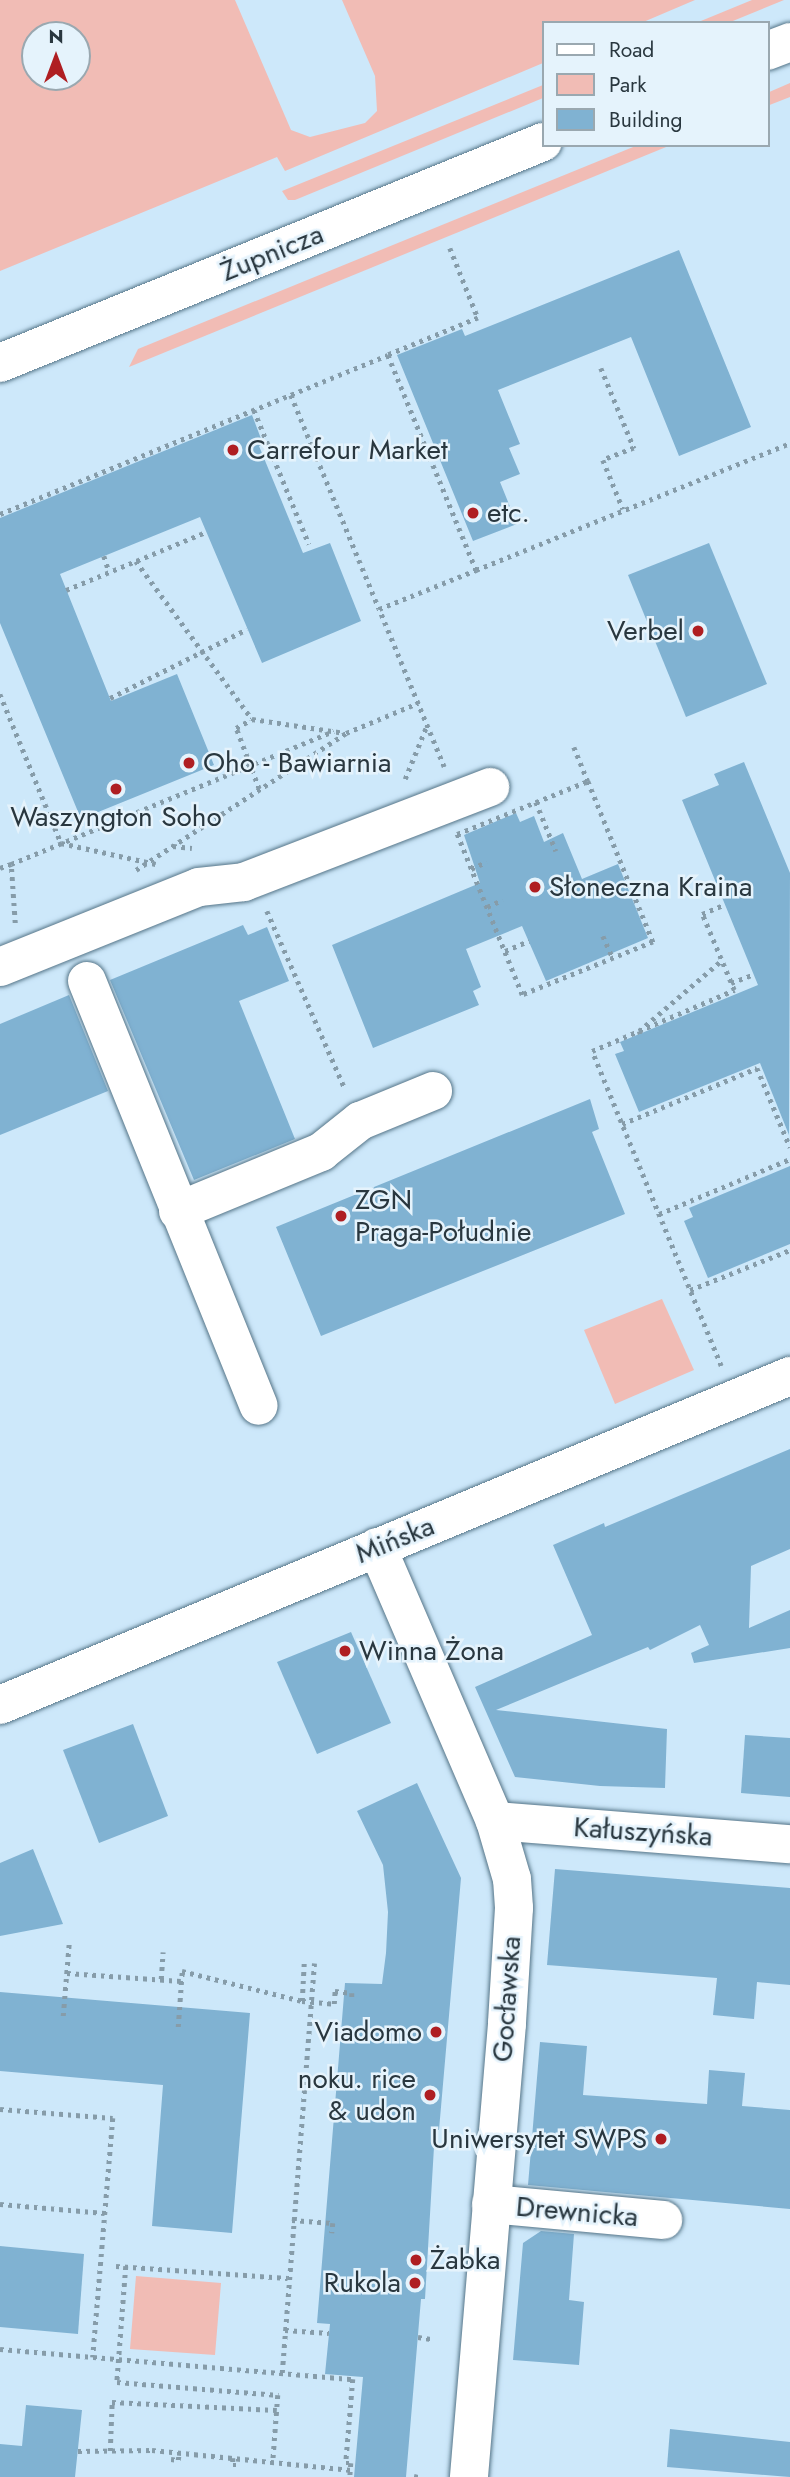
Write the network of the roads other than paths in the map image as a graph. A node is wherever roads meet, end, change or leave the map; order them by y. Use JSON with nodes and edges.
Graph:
{"nodes":[{"id":1,"x":790,"y":42,"type":"edge"},
{"id":2,"x":769,"y":50,"type":"edge"},
{"id":3,"x":542,"y":142,"type":"edge"},
{"id":4,"x":0,"y":363,"type":"edge"},
{"id":5,"x":473,"y":793,"type":"road end"},
{"id":6,"x":0,"y":967,"type":"edge"},
{"id":7,"x":87,"y":982,"type":"dead end"},
{"id":8,"x":433,"y":1091,"type":"dead end"},
{"id":9,"x":178,"y":1211,"type":"junction"},
{"id":10,"x":790,"y":1376,"type":"edge"},
{"id":11,"x":259,"y":1406,"type":"dead end"},
{"id":12,"x":377,"y":1548,"type":"junction"},
{"id":13,"x":0,"y":1705,"type":"edge"},
{"id":14,"x":495,"y":1821,"type":"junction"},
{"id":15,"x":790,"y":1844,"type":"edge"},
{"id":16,"x":491,"y":2204,"type":"junction"},
{"id":17,"x":663,"y":2220,"type":"dead end"},
{"id":18,"x":469,"y":2477,"type":"edge"}],
"edges":[{"from":1,"to":2,"type":"street"},
{"from":3,"to":4,"type":"street","name":"Żupnicza"},
{"from":5,"to":6,"type":"street"},
{"from":7,"to":9,"type":"street"},
{"from":8,"to":9,"type":"street"},
{"from":9,"to":11,"type":"street"},
{"from":10,"to":12,"type":"street","name":"Mińska"},
{"from":12,"to":13,"type":"street","name":"Mińska"},
{"from":12,"to":14,"type":"street","name":"Gocławska"},
{"from":14,"to":15,"type":"street","name":"Kałuszyńska"},
{"from":14,"to":16,"type":"street","name":"Gocławska"},
{"from":16,"to":17,"type":"street","name":"Drewnicka"},
{"from":16,"to":18,"type":"street","name":"Gocławska"}]}
